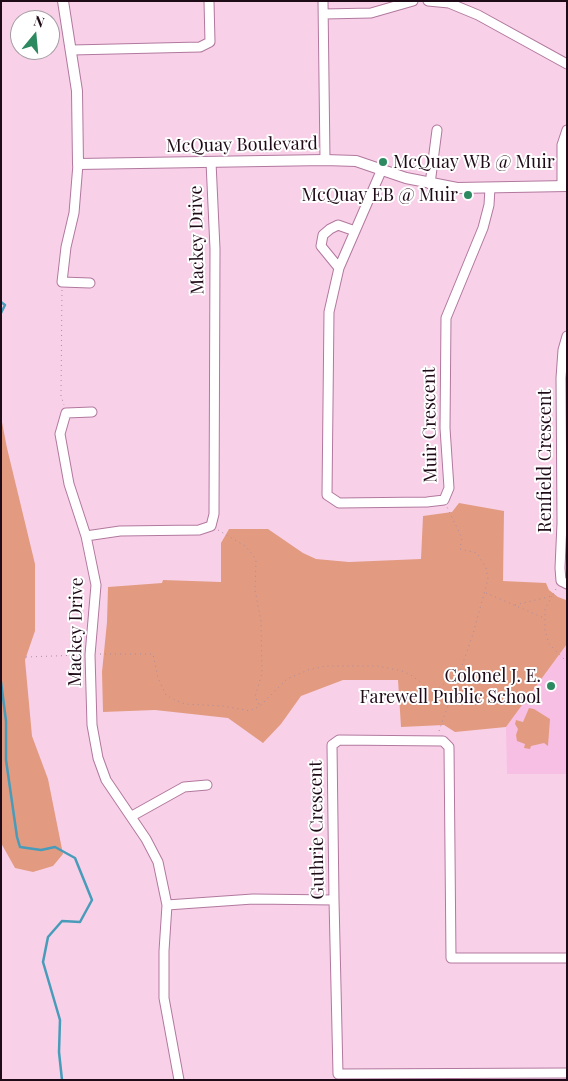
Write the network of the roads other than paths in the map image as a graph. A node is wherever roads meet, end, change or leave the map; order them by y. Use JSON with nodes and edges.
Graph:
{"nodes":[{"id":1,"x":64,"y":1,"type":"edge"},
{"id":2,"x":209,"y":1,"type":"edge"},
{"id":3,"x":323,"y":1,"type":"edge"},
{"id":4,"x":413,"y":1,"type":"edge"},
{"id":5,"x":428,"y":1,"type":"edge"},
{"id":6,"x":324,"y":14,"type":"junction"},
{"id":7,"x":72,"y":50,"type":"junction"},
{"id":8,"x":567,"y":64,"type":"edge"},
{"id":9,"x":437,"y":130,"type":"dead end"},
{"id":10,"x":567,"y":130,"type":"edge"},
{"id":11,"x":325,"y":160,"type":"junction"},
{"id":12,"x":211,"y":162,"type":"junction"},
{"id":13,"x":78,"y":164,"type":"junction"},
{"id":14,"x":382,"y":169,"type":"junction"},
{"id":15,"x":430,"y":184,"type":"junction"},
{"id":16,"x":564,"y":186,"type":"edge"},
{"id":17,"x":490,"y":188,"type":"junction"},
{"id":18,"x":355,"y":231,"type":"junction"},
{"id":19,"x":339,"y":268,"type":"junction"},
{"id":20,"x":90,"y":283,"type":"dead end"},
{"id":21,"x":567,"y":336,"type":"edge"},
{"id":22,"x":92,"y":412,"type":"dead end"},
{"id":23,"x":86,"y":536,"type":"junction"},
{"id":24,"x":564,"y":583,"type":"edge"},
{"id":25,"x":207,"y":785,"type":"dead end"},
{"id":26,"x":132,"y":816,"type":"junction"},
{"id":27,"x":334,"y":900,"type":"junction"},
{"id":28,"x":167,"y":905,"type":"junction"},
{"id":29,"x":567,"y":958,"type":"edge"},
{"id":30,"x":567,"y":1073,"type":"edge"},
{"id":31,"x":480,"y":1076,"type":"edge"},
{"id":32,"x":180,"y":1080,"type":"edge"}],
"edges":[{"from":1,"to":7,"type":"street"},
{"from":2,"to":7,"type":"street"},
{"from":3,"to":6,"type":"street"},
{"from":4,"to":6,"type":"street"},
{"from":5,"to":8,"type":"street"},
{"from":6,"to":11,"type":"street"},
{"from":7,"to":13,"type":"street"},
{"from":9,"to":15,"type":"street"},
{"from":10,"to":16,"type":"street"},
{"from":11,"to":12,"type":"street","name":"McQuay Boulevard"},
{"from":11,"to":14,"type":"street","name":"McQuay Boulevard"},
{"from":12,"to":13,"type":"street","name":"McQuay Boulevard"},
{"from":12,"to":23,"type":"street","name":"Mackey Drive"},
{"from":13,"to":20,"type":"street"},
{"from":14,"to":15,"type":"street","name":"McQuay Boulevard"},
{"from":14,"to":18,"type":"street","name":"Muir Crescent"},
{"from":15,"to":17,"type":"street","name":"McQuay Boulevard"},
{"from":16,"to":17,"type":"street","name":"McQuay Boulevard"},
{"from":17,"to":19,"type":"street","name":"Muir Crescent"},
{"from":18,"to":19,"type":"street","name":"Muir Crescent"},
{"from":18,"to":19,"type":"street"},
{"from":21,"to":24,"type":"street","name":"Renfield Crescent"},
{"from":22,"to":23,"type":"street","name":"Mackey Drive"},
{"from":23,"to":26,"type":"street","name":"Mackey Drive"},
{"from":25,"to":26,"type":"street"},
{"from":26,"to":28,"type":"street","name":"Mackey Drive"},
{"from":27,"to":28,"type":"street"},
{"from":27,"to":29,"type":"street","name":"Guthrie Crescent"},
{"from":27,"to":31,"type":"street","name":"Guthrie Crescent"},
{"from":28,"to":32,"type":"street","name":"Mackey Drive"},
{"from":30,"to":31,"type":"street","name":"Guthrie Crescent"}]}
